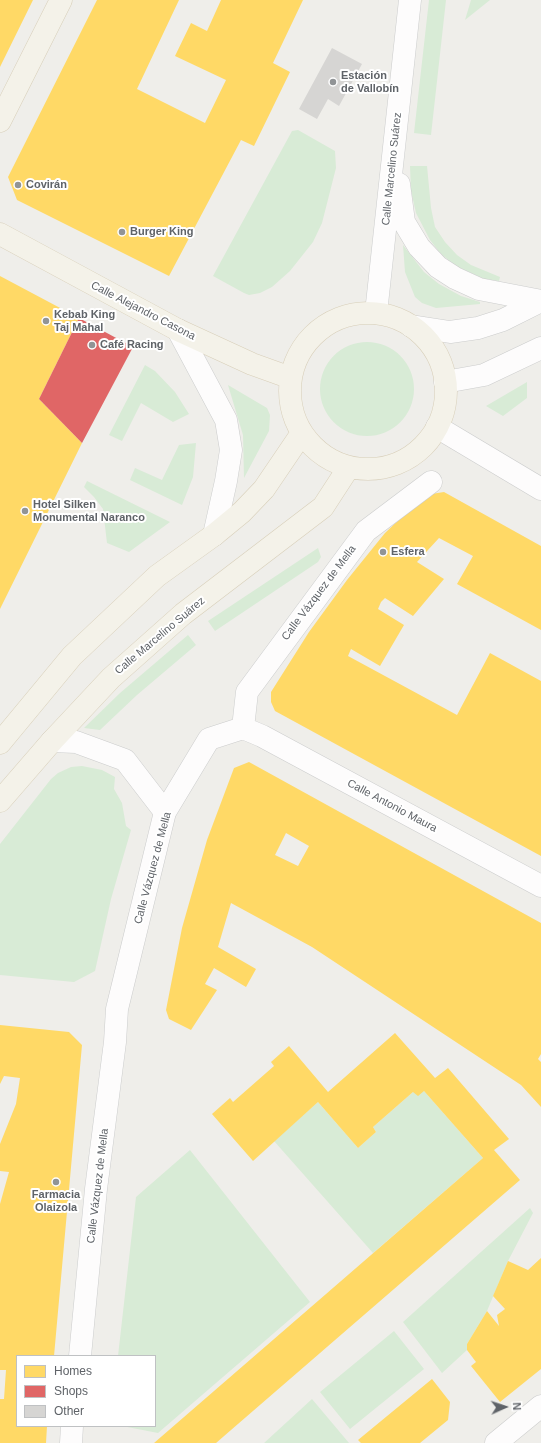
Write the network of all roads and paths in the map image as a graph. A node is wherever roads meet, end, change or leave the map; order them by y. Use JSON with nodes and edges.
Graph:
{"nodes":[{"id":1,"x":61,"y":0,"type":"edge"},
{"id":2,"x":410,"y":0,"type":"edge"},
{"id":3,"x":0,"y":121,"type":"edge"},
{"id":4,"x":393,"y":147,"type":"junction"},
{"id":5,"x":0,"y":234,"type":"edge"},
{"id":6,"x":541,"y":301,"type":"edge"},
{"id":7,"x":376,"y":314,"type":"junction"},
{"id":8,"x":411,"y":326,"type":"junction"},
{"id":9,"x":178,"y":330,"type":"junction"},
{"id":10,"x":541,"y":348,"type":"edge"},
{"id":11,"x":291,"y":378,"type":"junction"},
{"id":12,"x":445,"y":382,"type":"junction"},
{"id":13,"x":437,"y":427,"type":"junction"},
{"id":14,"x":302,"y":433,"type":"junction"},
{"id":15,"x":349,"y":467,"type":"junction"},
{"id":16,"x":431,"y":482,"type":"dead end"},
{"id":17,"x":541,"y":488,"type":"edge"},
{"id":18,"x":214,"y":535,"type":"junction"},
{"id":19,"x":242,"y":728,"type":"junction"},
{"id":20,"x":52,"y":741,"type":"junction"},
{"id":21,"x":0,"y":743,"type":"edge"},
{"id":22,"x":0,"y":801,"type":"edge"},
{"id":23,"x":165,"y":812,"type":"junction"},
{"id":24,"x":541,"y":886,"type":"edge"},
{"id":25,"x":80,"y":1355,"type":"edge"},
{"id":26,"x":541,"y":1406,"type":"edge"},
{"id":27,"x":72,"y":1427,"type":"edge"},
{"id":28,"x":71,"y":1443,"type":"edge"},
{"id":29,"x":496,"y":1443,"type":"edge"}],
"edges":[{"from":1,"to":3,"type":"main road"},
{"from":2,"to":4,"type":"street","name":"Calle Marcelino Suárez"},
{"from":4,"to":6,"type":"street"},
{"from":4,"to":7,"type":"street","name":"Calle Marcelino Suárez"},
{"from":5,"to":9,"type":"main road","name":"Calle Alejandro Casona"},
{"from":6,"to":8,"type":"street"},
{"from":7,"to":8,"type":"main road"},
{"from":7,"to":11,"type":"main road"},
{"from":8,"to":12,"type":"main road"},
{"from":9,"to":11,"type":"main road","name":"Calle Alejandro Casona"},
{"from":9,"to":18,"type":"street"},
{"from":10,"to":12,"type":"street"},
{"from":11,"to":14,"type":"main road"},
{"from":12,"to":13,"type":"main road"},
{"from":13,"to":15,"type":"main road"},
{"from":13,"to":17,"type":"street"},
{"from":14,"to":15,"type":"main road"},
{"from":14,"to":18,"type":"main road"},
{"from":15,"to":20,"type":"main road","name":"Calle Marcelino Suárez"},
{"from":16,"to":19,"type":"street","name":"Calle Vázquez de Mella"},
{"from":18,"to":21,"type":"main road"},
{"from":19,"to":23,"type":"street","name":"Calle Vázquez de Mella"},
{"from":19,"to":24,"type":"street","name":"Calle Antonio Maura"},
{"from":20,"to":22,"type":"main road","name":"Calle Marcelino Suárez"},
{"from":20,"to":23,"type":"street"},
{"from":23,"to":25,"type":"street","name":"Calle Vázquez de Mella"},
{"from":26,"to":29,"type":"street"},
{"from":27,"to":28,"type":"street"}]}
